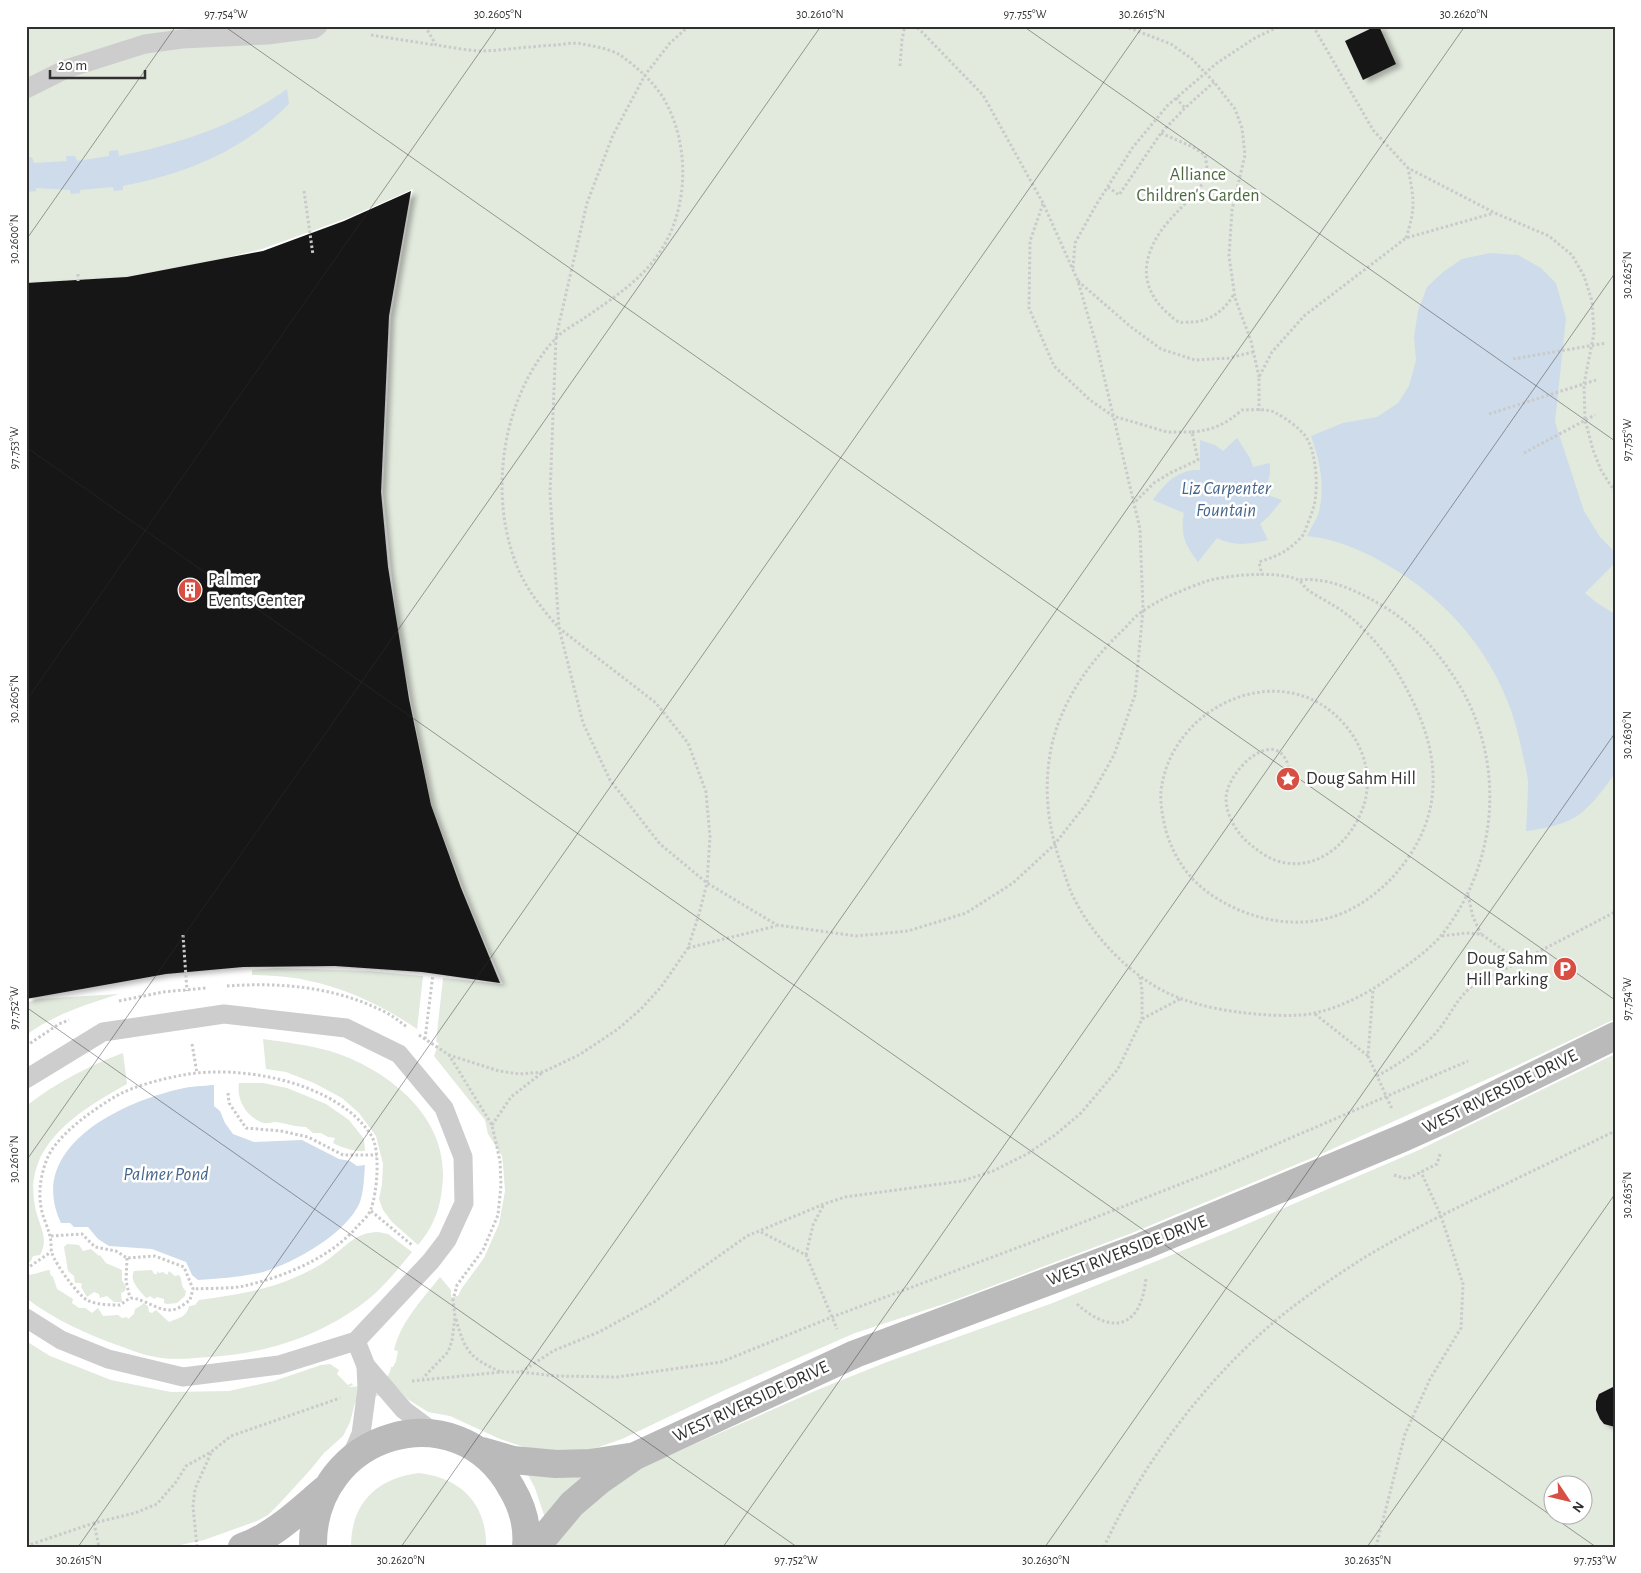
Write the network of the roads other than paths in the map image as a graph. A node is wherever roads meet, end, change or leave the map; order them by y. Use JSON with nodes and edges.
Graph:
{"nodes":[{"id":1,"x":318,"y":26,"type":"edge"},
{"id":2,"x":26,"y":89,"type":"edge"},
{"id":3,"x":1615,"y":1036,"type":"edge"},
{"id":4,"x":26,"y":1079,"type":"edge"},
{"id":5,"x":26,"y":1318,"type":"edge"},
{"id":6,"x":356,"y":1341,"type":"junction"},
{"id":7,"x":375,"y":1387,"type":"junction"},
{"id":8,"x":436,"y":1434,"type":"junction"},
{"id":9,"x":475,"y":1449,"type":"junction"},
{"id":10,"x":635,"y":1456,"type":"junction"},
{"id":11,"x":350,"y":1459,"type":"junction"},
{"id":12,"x":325,"y":1489,"type":"junction"},
{"id":13,"x":242,"y":1547,"type":"edge"},
{"id":14,"x":313,"y":1547,"type":"edge"},
{"id":15,"x":526,"y":1547,"type":"edge"},
{"id":16,"x":536,"y":1547,"type":"edge"}],
"edges":[{"from":1,"to":2,"type":"lane"},
{"from":3,"to":10,"type":"street","name":"WEST RIVERSIDE DRIVE"},
{"from":4,"to":6,"type":"lane"},
{"from":5,"to":6,"type":"lane"},
{"from":6,"to":7,"type":"lane"},
{"from":7,"to":8,"type":"lane"},
{"from":7,"to":11,"type":"lane"},
{"from":8,"to":9,"type":"street"},
{"from":8,"to":11,"type":"street"},
{"from":9,"to":10,"type":"street","name":"WEST RIVERSIDE DRIVE"},
{"from":9,"to":15,"type":"street"},
{"from":10,"to":16,"type":"street","name":"WEST RIVERSIDE DRIVE"},
{"from":11,"to":12,"type":"street"},
{"from":12,"to":13,"type":"street"},
{"from":12,"to":14,"type":"street"}]}
